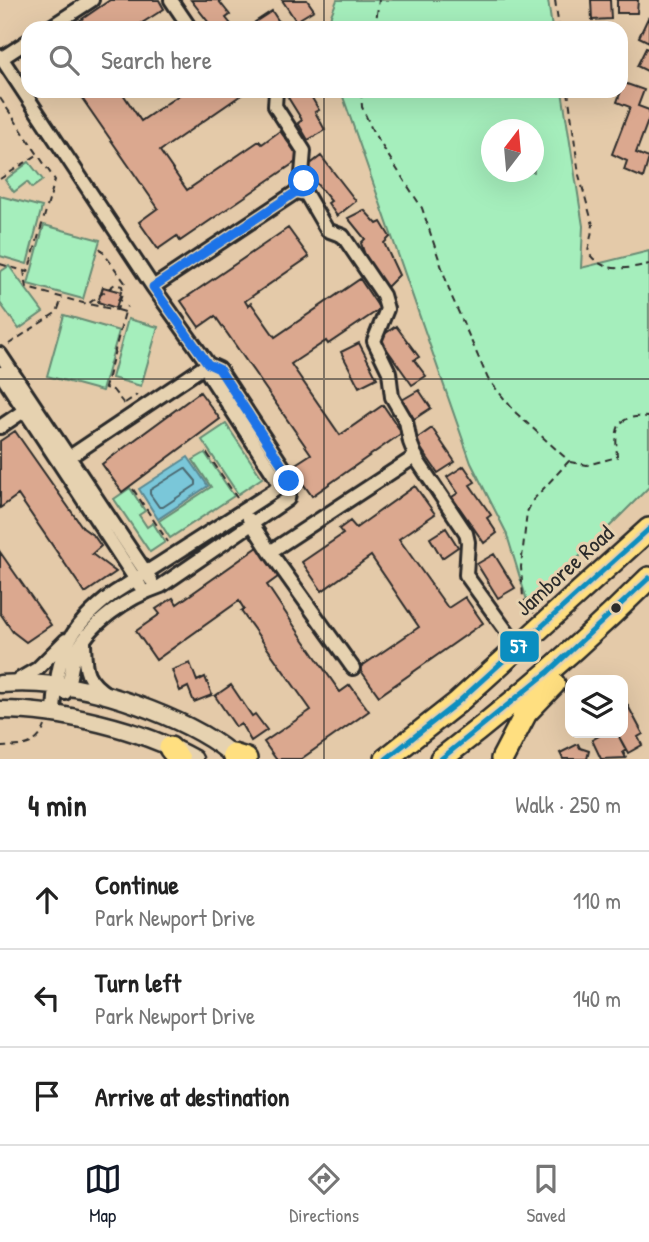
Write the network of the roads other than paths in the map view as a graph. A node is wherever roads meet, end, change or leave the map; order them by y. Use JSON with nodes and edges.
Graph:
{"nodes":[{"id":1,"x":92,"y":0,"type":"edge"},
{"id":2,"x":171,"y":0,"type":"edge"},
{"id":3,"x":59,"y":21,"type":"edge"},
{"id":4,"x":185,"y":21,"type":"edge"},
{"id":5,"x":21,"y":45,"type":"edge"},
{"id":6,"x":1,"y":57,"type":"edge"},
{"id":7,"x":21,"y":87,"type":"edge"},
{"id":8,"x":28,"y":98,"type":"edge"},
{"id":9,"x":276,"y":98,"type":"edge"},
{"id":10,"x":301,"y":193,"type":"junction"},
{"id":11,"x":153,"y":287,"type":"junction"},
{"id":12,"x":5,"y":349,"type":"edge"},
{"id":13,"x":208,"y":364,"type":"junction"},
{"id":14,"x":0,"y":373,"type":"edge"},
{"id":15,"x":29,"y":407,"type":"junction"},
{"id":16,"x":0,"y":427,"type":"edge"},
{"id":17,"x":416,"y":456,"type":"junction"},
{"id":18,"x":64,"y":461,"type":"junction"},
{"id":19,"x":284,"y":487,"type":"junction"},
{"id":20,"x":244,"y":510,"type":"junction"},
{"id":21,"x":253,"y":524,"type":"junction"},
{"id":22,"x":649,"y":529,"type":"edge"},
{"id":23,"x":270,"y":552,"type":"junction"},
{"id":24,"x":142,"y":577,"type":"junction"},
{"id":25,"x":649,"y":578,"type":"edge"},
{"id":26,"x":150,"y":590,"type":"junction"},
{"id":27,"x":649,"y":594,"type":"edge"},
{"id":28,"x":69,"y":638,"type":"junction"},
{"id":29,"x":84,"y":641,"type":"junction"},
{"id":30,"x":518,"y":647,"type":"junction"},
{"id":31,"x":352,"y":668,"type":"dead end"},
{"id":32,"x":6,"y":684,"type":"edge"},
{"id":33,"x":62,"y":686,"type":"junction"},
{"id":34,"x":112,"y":697,"type":"junction"},
{"id":35,"x":0,"y":710,"type":"edge"},
{"id":36,"x":54,"y":713,"type":"junction"},
{"id":37,"x":174,"y":753,"type":"edge"},
{"id":38,"x":239,"y":758,"type":"edge"},
{"id":39,"x":194,"y":759,"type":"edge"},
{"id":40,"x":386,"y":759,"type":"edge"},
{"id":41,"x":442,"y":759,"type":"edge"},
{"id":42,"x":502,"y":759,"type":"edge"}],
"edges":[{"from":1,"to":3,"type":"street"},
{"from":2,"to":4,"type":"street"},
{"from":5,"to":6,"type":"street"},
{"from":6,"to":7,"type":"street"},
{"from":8,"to":11,"type":"street"},
{"from":9,"to":10,"type":"street"},
{"from":10,"to":11,"type":"street"},
{"from":10,"to":17,"type":"street"},
{"from":11,"to":13,"type":"street"},
{"from":12,"to":15,"type":"street"},
{"from":13,"to":18,"type":"street"},
{"from":13,"to":19,"type":"street"},
{"from":14,"to":15,"type":"street"},
{"from":15,"to":16,"type":"street"},
{"from":15,"to":18,"type":"street"},
{"from":17,"to":23,"type":"street"},
{"from":17,"to":30,"type":"street"},
{"from":18,"to":24,"type":"street"},
{"from":19,"to":20,"type":"street"},
{"from":19,"to":21,"type":"street"},
{"from":20,"to":21,"type":"street"},
{"from":20,"to":24,"type":"street"},
{"from":21,"to":23,"type":"street"},
{"from":21,"to":26,"type":"street"},
{"from":22,"to":30,"type":"main road","name":"Jamboree Road"},
{"from":23,"to":31,"type":"street"},
{"from":24,"to":26,"type":"street"},
{"from":24,"to":28,"type":"street"},
{"from":25,"to":41,"type":"main road"},
{"from":26,"to":29,"type":"street"},
{"from":27,"to":42,"type":"main road"},
{"from":28,"to":32,"type":"street"},
{"from":28,"to":33,"type":"street"},
{"from":29,"to":33,"type":"street"},
{"from":29,"to":34,"type":"street"},
{"from":30,"to":40,"type":"main road","name":"Jamboree Road"},
{"from":32,"to":33,"type":"street"},
{"from":33,"to":34,"type":"street"},
{"from":33,"to":36,"type":"street"},
{"from":34,"to":38,"type":"street"},
{"from":35,"to":36,"type":"street"},
{"from":36,"to":37,"type":"street"},
{"from":37,"to":39,"type":"street"}]}
